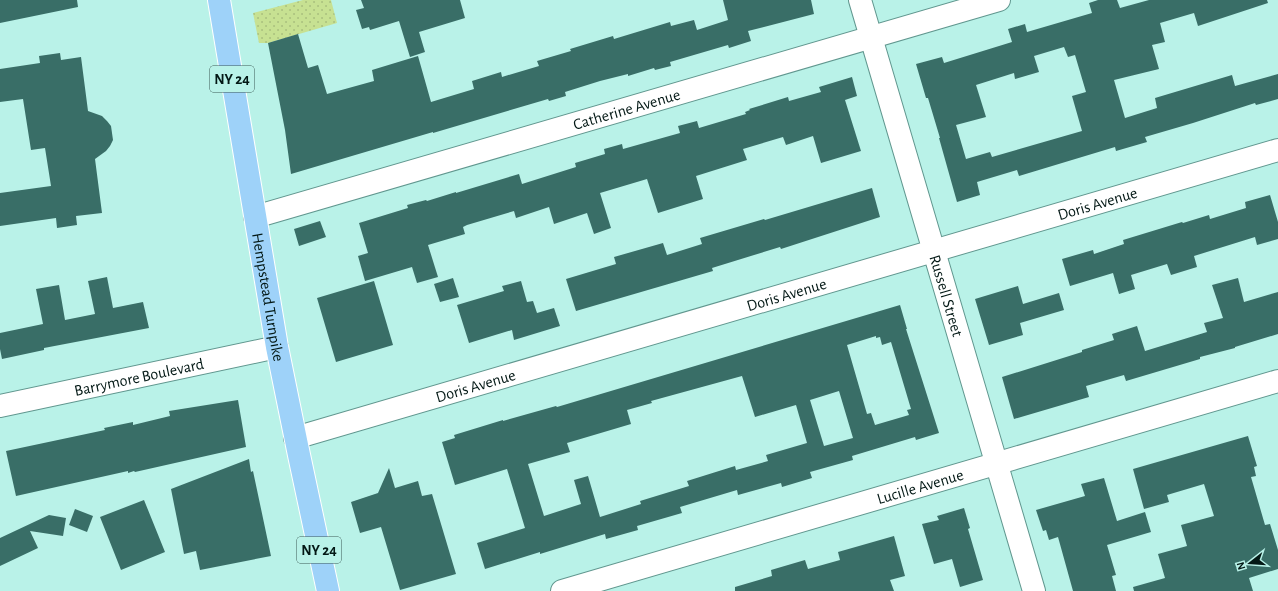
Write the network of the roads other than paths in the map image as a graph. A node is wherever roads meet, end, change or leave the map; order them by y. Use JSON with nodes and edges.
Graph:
{"nodes":[{"id":1,"x":219,"y":0,"type":"edge"},
{"id":2,"x":860,"y":0,"type":"edge"},
{"id":3,"x":999,"y":0,"type":"edge"},
{"id":4,"x":871,"y":38,"type":"junction"},
{"id":5,"x":1278,"y":150,"type":"edge"},
{"id":6,"x":255,"y":217,"type":"junction"},
{"id":7,"x":934,"y":251,"type":"junction"},
{"id":8,"x":277,"y":347,"type":"junction"},
{"id":9,"x":1278,"y":381,"type":"edge"},
{"id":10,"x":0,"y":406,"type":"edge"},
{"id":11,"x":295,"y":438,"type":"junction"},
{"id":12,"x":996,"y":464,"type":"junction"},
{"id":13,"x":328,"y":591,"type":"edge"},
{"id":14,"x":562,"y":591,"type":"edge"},
{"id":15,"x":1034,"y":591,"type":"edge"}],
"edges":[{"from":1,"to":6,"type":"main road","name":"Hempstead Turnpike","number":"NY 24"},
{"from":2,"to":4,"type":"street","name":"Russell Street"},
{"from":3,"to":4,"type":"street","name":"Catherine Avenue"},
{"from":4,"to":6,"type":"street","name":"Catherine Avenue"},
{"from":4,"to":7,"type":"street","name":"Russell Street"},
{"from":5,"to":7,"type":"street","name":"Doris Avenue"},
{"from":6,"to":8,"type":"main road","name":"Hempstead Turnpike","number":"NY 24"},
{"from":7,"to":11,"type":"street","name":"Doris Avenue"},
{"from":7,"to":12,"type":"street","name":"Russell Street"},
{"from":8,"to":10,"type":"street","name":"Barrymore Boulevard"},
{"from":8,"to":11,"type":"main road","name":"Hempstead Turnpike","number":"NY 24"},
{"from":9,"to":12,"type":"street","name":"Lucille Avenue"},
{"from":11,"to":13,"type":"main road","name":"Hempstead Turnpike","number":"NY 24"},
{"from":12,"to":14,"type":"street","name":"Lucille Avenue"},
{"from":12,"to":15,"type":"street","name":"Russell Street"}]}
